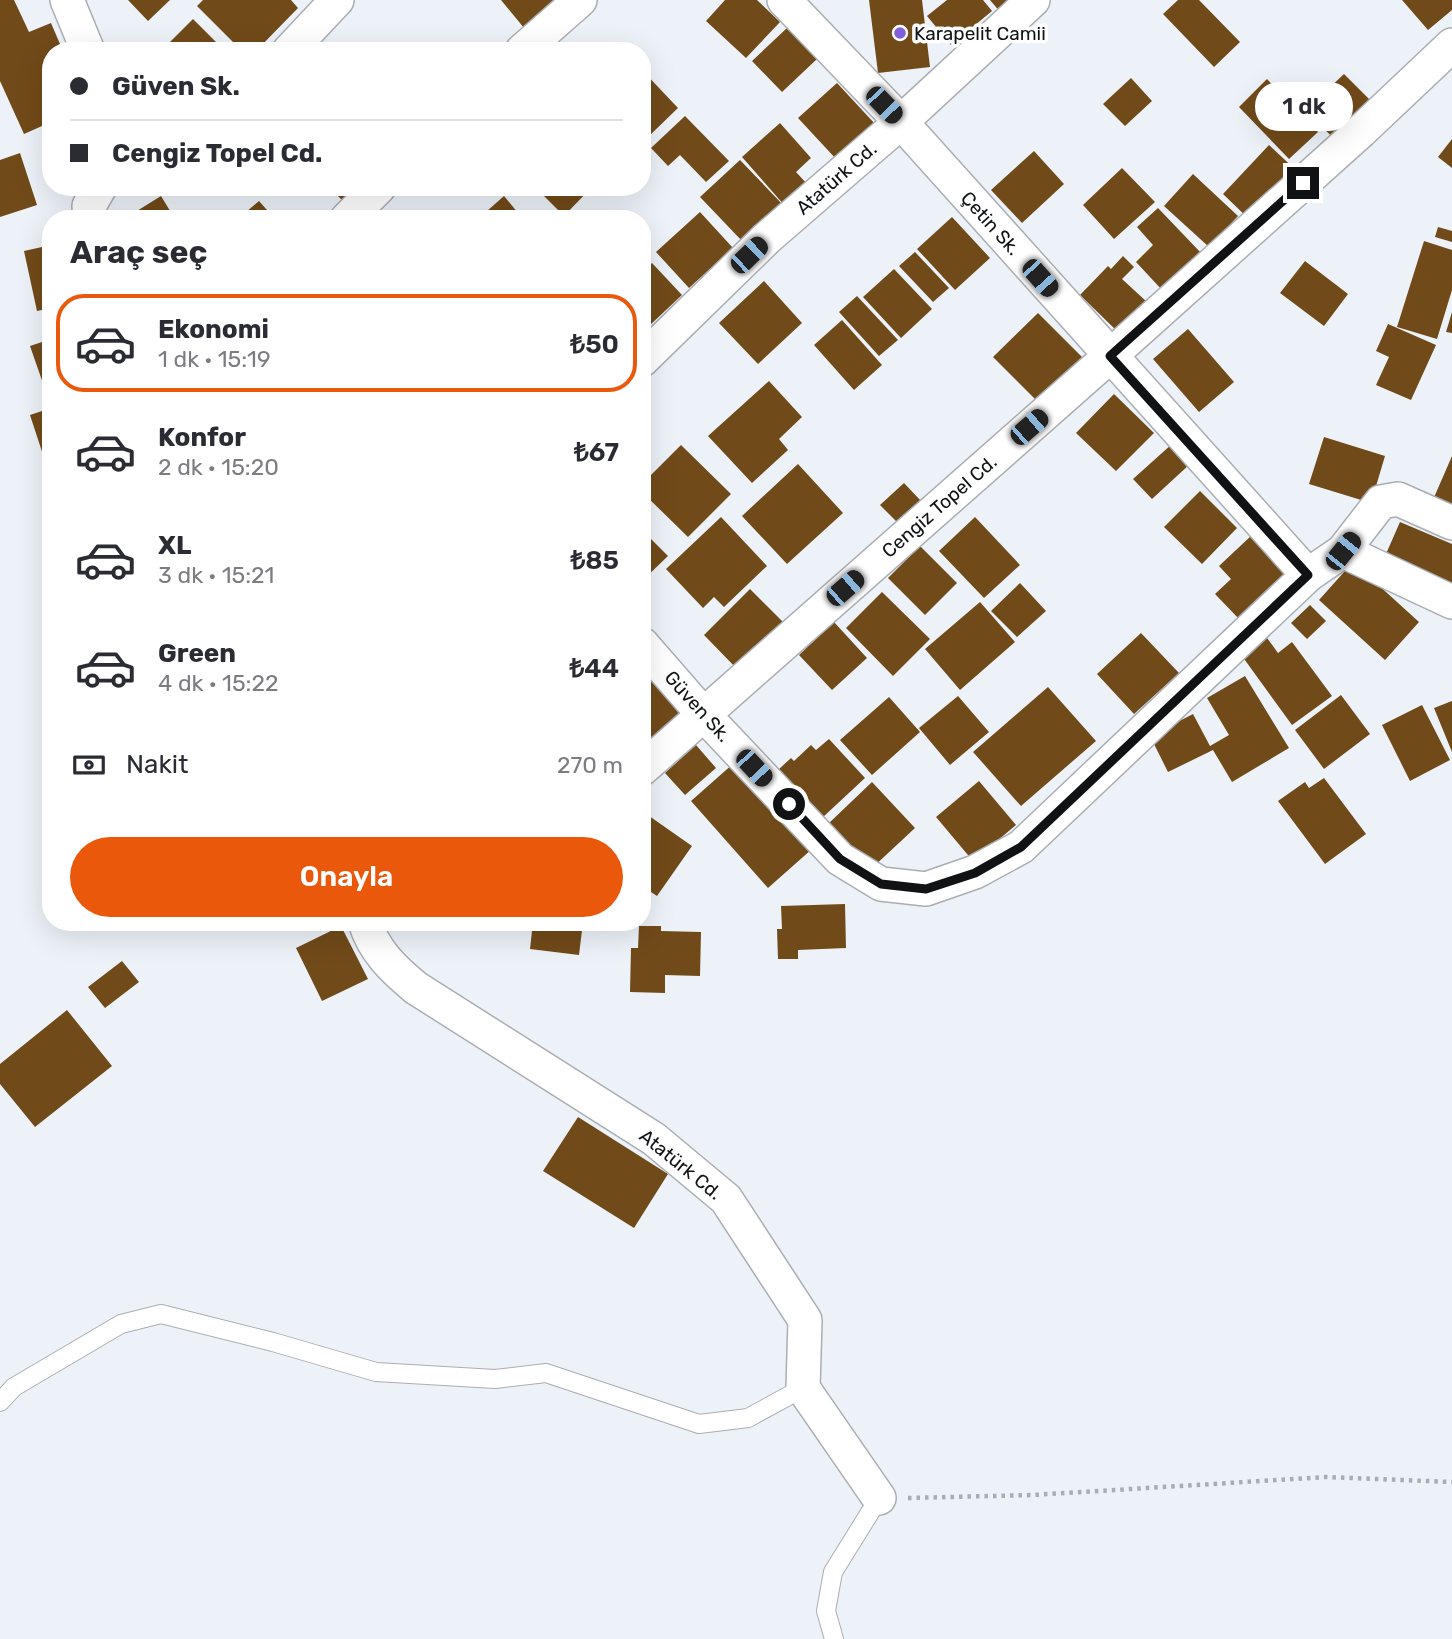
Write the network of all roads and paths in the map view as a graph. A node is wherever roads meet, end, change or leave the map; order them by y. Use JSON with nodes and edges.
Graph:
{"nodes":[{"id":1,"x":67,"y":0,"type":"edge"},
{"id":2,"x":337,"y":0,"type":"edge"},
{"id":3,"x":580,"y":0,"type":"edge"},
{"id":4,"x":784,"y":0,"type":"edge"},
{"id":5,"x":1033,"y":0,"type":"edge"},
{"id":6,"x":84,"y":42,"type":"edge"},
{"id":7,"x":297,"y":42,"type":"edge"},
{"id":8,"x":532,"y":42,"type":"edge"},
{"id":9,"x":1452,"y":45,"type":"edge"},
{"id":10,"x":901,"y":122,"type":"junction"},
{"id":11,"x":370,"y":196,"type":"edge"},
{"id":12,"x":356,"y":210,"type":"edge"},
{"id":13,"x":651,"y":351,"type":"edge"},
{"id":14,"x":1110,"y":356,"type":"junction"},
{"id":15,"x":1452,"y":523,"type":"edge"},
{"id":16,"x":1343,"y":551,"type":"junction"},
{"id":17,"x":1308,"y":575,"type":"junction"},
{"id":18,"x":1452,"y":602,"type":"edge"},
{"id":19,"x":651,"y":654,"type":"edge"},
{"id":20,"x":703,"y":714,"type":"junction"},
{"id":21,"x":651,"y":761,"type":"edge"},
{"id":22,"x":368,"y":931,"type":"edge"},
{"id":23,"x":803,"y":1388,"type":"junction"},
{"id":24,"x":0,"y":1402,"type":"edge"},
{"id":25,"x":1452,"y":1482,"type":"edge"},
{"id":26,"x":879,"y":1498,"type":"junction"},
{"id":27,"x":834,"y":1639,"type":"edge"}],
"edges":[{"from":1,"to":6,"type":"street"},
{"from":2,"to":7,"type":"street"},
{"from":3,"to":8,"type":"street"},
{"from":4,"to":10,"type":"street","name":"Çetin Sk."},
{"from":5,"to":10,"type":"street","name":"Atatürk Cd."},
{"from":9,"to":14,"type":"street","name":"Cengiz Topel Cd."},
{"from":10,"to":13,"type":"street","name":"Atatürk Cd."},
{"from":10,"to":14,"type":"street","name":"Çetin Sk."},
{"from":11,"to":12,"type":"street"},
{"from":14,"to":17,"type":"street","name":"Çetin Sk."},
{"from":14,"to":20,"type":"street","name":"Cengiz Topel Cd."},
{"from":15,"to":16,"type":"street","name":"Güven Sk."},
{"from":16,"to":17,"type":"street","name":"Güven Sk."},
{"from":16,"to":18,"type":"street"},
{"from":17,"to":20,"type":"street","name":"Güven Sk."},
{"from":19,"to":20,"type":"street","name":"Güven Sk."},
{"from":20,"to":21,"type":"street","name":"Cengiz Topel Cd."},
{"from":22,"to":23,"type":"street","name":"Atatürk Cd."},
{"from":23,"to":24,"type":"lane"},
{"from":23,"to":26,"type":"street"},
{"from":25,"to":26,"type":"path"},
{"from":26,"to":27,"type":"lane"}]}
